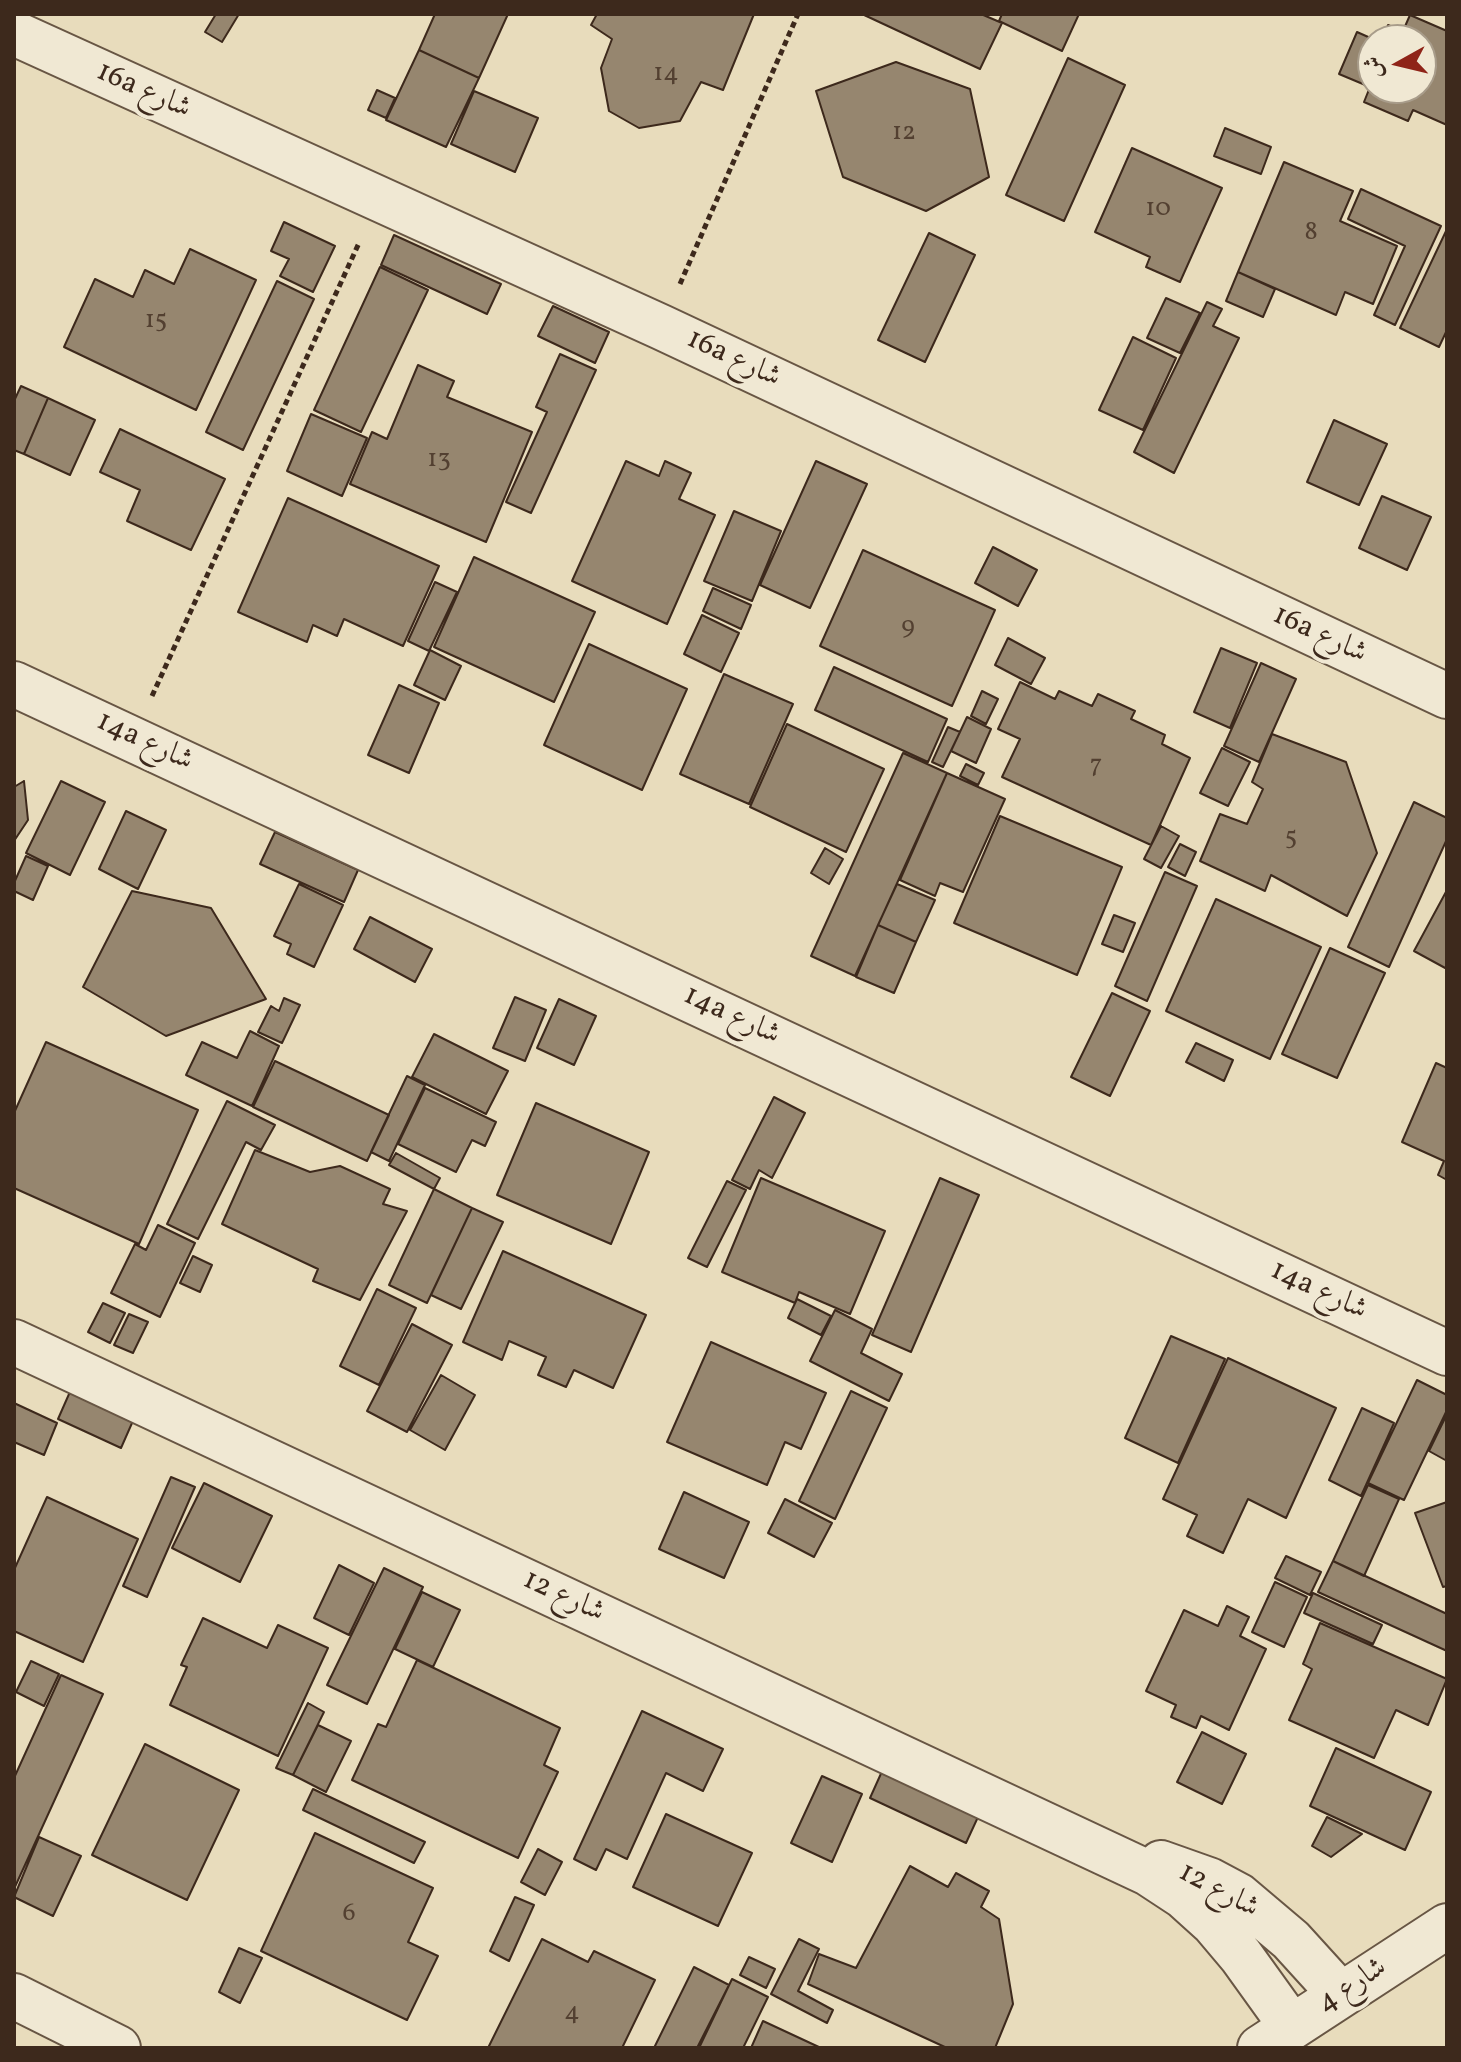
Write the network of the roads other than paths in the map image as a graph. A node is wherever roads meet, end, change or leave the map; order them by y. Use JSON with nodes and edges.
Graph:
{"nodes":[{"id":1,"x":14,"y":33,"type":"edge"},
{"id":2,"x":14,"y":684,"type":"edge"},
{"id":3,"x":1447,"y":696,"type":"edge"},
{"id":4,"x":14,"y":1342,"type":"edge"},
{"id":5,"x":1447,"y":1353,"type":"edge"},
{"id":6,"x":1111,"y":1854,"type":"junction"},
{"id":7,"x":1447,"y":1926,"type":"edge"},
{"id":8,"x":1341,"y":1995,"type":"junction"},
{"id":9,"x":14,"y":1996,"type":"edge"},
{"id":10,"x":1276,"y":2037,"type":"edge"},
{"id":11,"x":118,"y":2048,"type":"edge"}],
"edges":[{"from":1,"to":3,"type":"street","name":"16a شارع"},
{"from":2,"to":5,"type":"street","name":"14a شارع"},
{"from":4,"to":6,"type":"street","name":"شارع 12"},
{"from":6,"to":8,"type":"street","name":"شارع 12"},
{"from":6,"to":10,"type":"street","name":"شارع 12"},
{"from":7,"to":8,"type":"street","name":"شارع 4"},
{"from":8,"to":10,"type":"street","name":"شارع 4"},
{"from":9,"to":11,"type":"street"}]}
